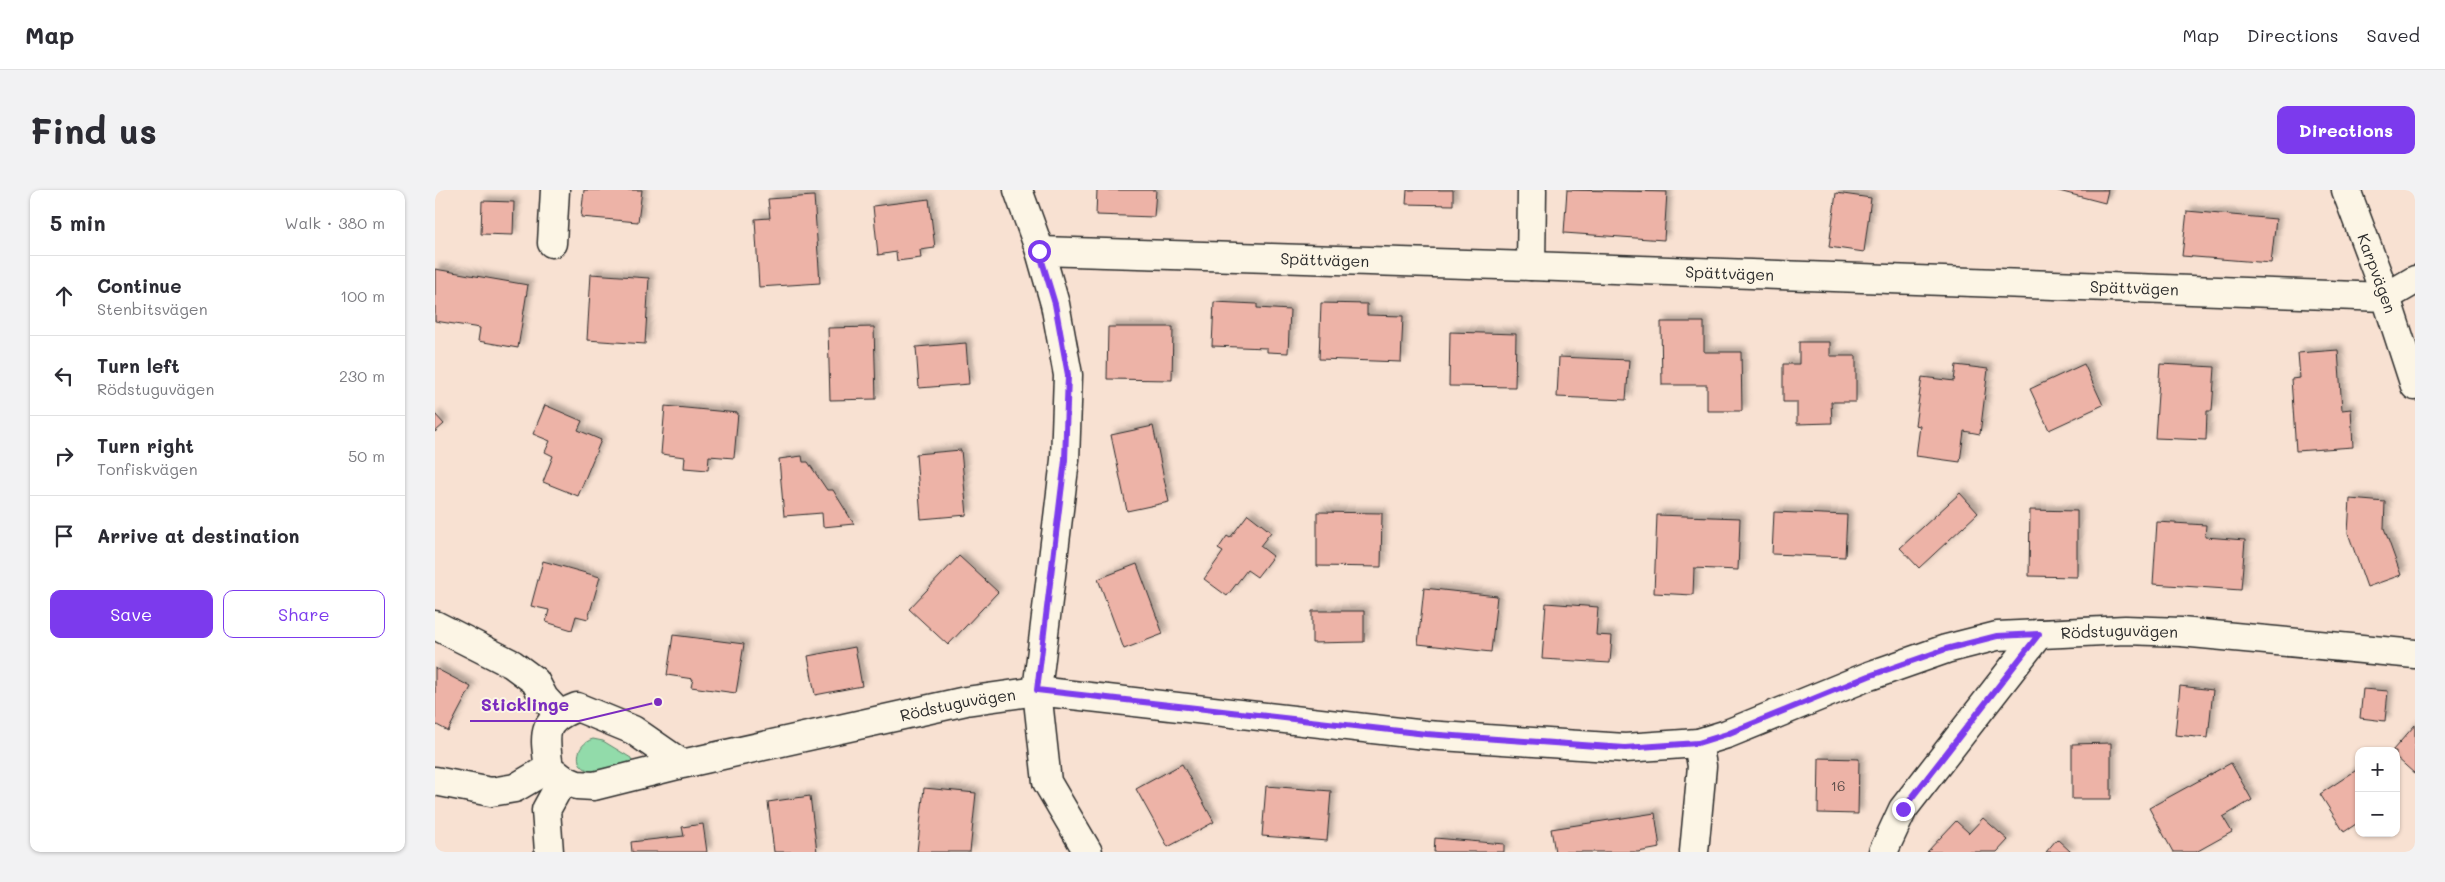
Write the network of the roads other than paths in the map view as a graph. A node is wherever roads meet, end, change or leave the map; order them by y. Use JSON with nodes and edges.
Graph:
{"nodes":[{"id":1,"x":555,"y":190,"type":"edge"},
{"id":2,"x":1018,"y":190,"type":"edge"},
{"id":3,"x":1532,"y":190,"type":"edge"},
{"id":4,"x":2346,"y":190,"type":"edge"},
{"id":5,"x":553,"y":243,"type":"dead end"},
{"id":6,"x":1039,"y":251,"type":"junction"},
{"id":7,"x":1531,"y":266,"type":"junction"},
{"id":8,"x":2415,"y":280,"type":"edge"},
{"id":9,"x":2386,"y":297,"type":"junction"},
{"id":10,"x":2415,"y":386,"type":"edge"},
{"id":11,"x":435,"y":625,"type":"edge"},
{"id":12,"x":2039,"y":634,"type":"junction"},
{"id":13,"x":2415,"y":654,"type":"edge"},
{"id":14,"x":1037,"y":690,"type":"junction"},
{"id":15,"x":559,"y":714,"type":"junction"},
{"id":16,"x":1698,"y":743,"type":"junction"},
{"id":17,"x":682,"y":764,"type":"junction"},
{"id":18,"x":556,"y":774,"type":"junction"},
{"id":19,"x":435,"y":780,"type":"edge"},
{"id":20,"x":549,"y":852,"type":"edge"},
{"id":21,"x":1088,"y":852,"type":"edge"},
{"id":22,"x":1694,"y":852,"type":"edge"},
{"id":23,"x":1883,"y":852,"type":"edge"}],
"edges":[{"from":1,"to":5,"type":"street"},
{"from":2,"to":6,"type":"street"},
{"from":3,"to":7,"type":"street"},
{"from":4,"to":9,"type":"street","name":"Karpvägen"},
{"from":6,"to":7,"type":"street","name":"Spättvägen"},
{"from":6,"to":14,"type":"street"},
{"from":7,"to":9,"type":"street","name":"Spättvägen"},
{"from":8,"to":9,"type":"street"},
{"from":9,"to":10,"type":"street","name":"Karpvägen"},
{"from":11,"to":15,"type":"street"},
{"from":12,"to":13,"type":"street","name":"Rödstuguvägen"},
{"from":12,"to":16,"type":"street","name":"Rödstuguvägen"},
{"from":12,"to":23,"type":"street"},
{"from":14,"to":16,"type":"street","name":"Rödstuguvägen"},
{"from":14,"to":17,"type":"street","name":"Rödstuguvägen"},
{"from":14,"to":21,"type":"street"},
{"from":15,"to":17,"type":"street"},
{"from":15,"to":18,"type":"street"},
{"from":16,"to":22,"type":"street"},
{"from":17,"to":18,"type":"street","name":"Rödstuguvägen"},
{"from":18,"to":19,"type":"street"},
{"from":18,"to":20,"type":"street"}]}
